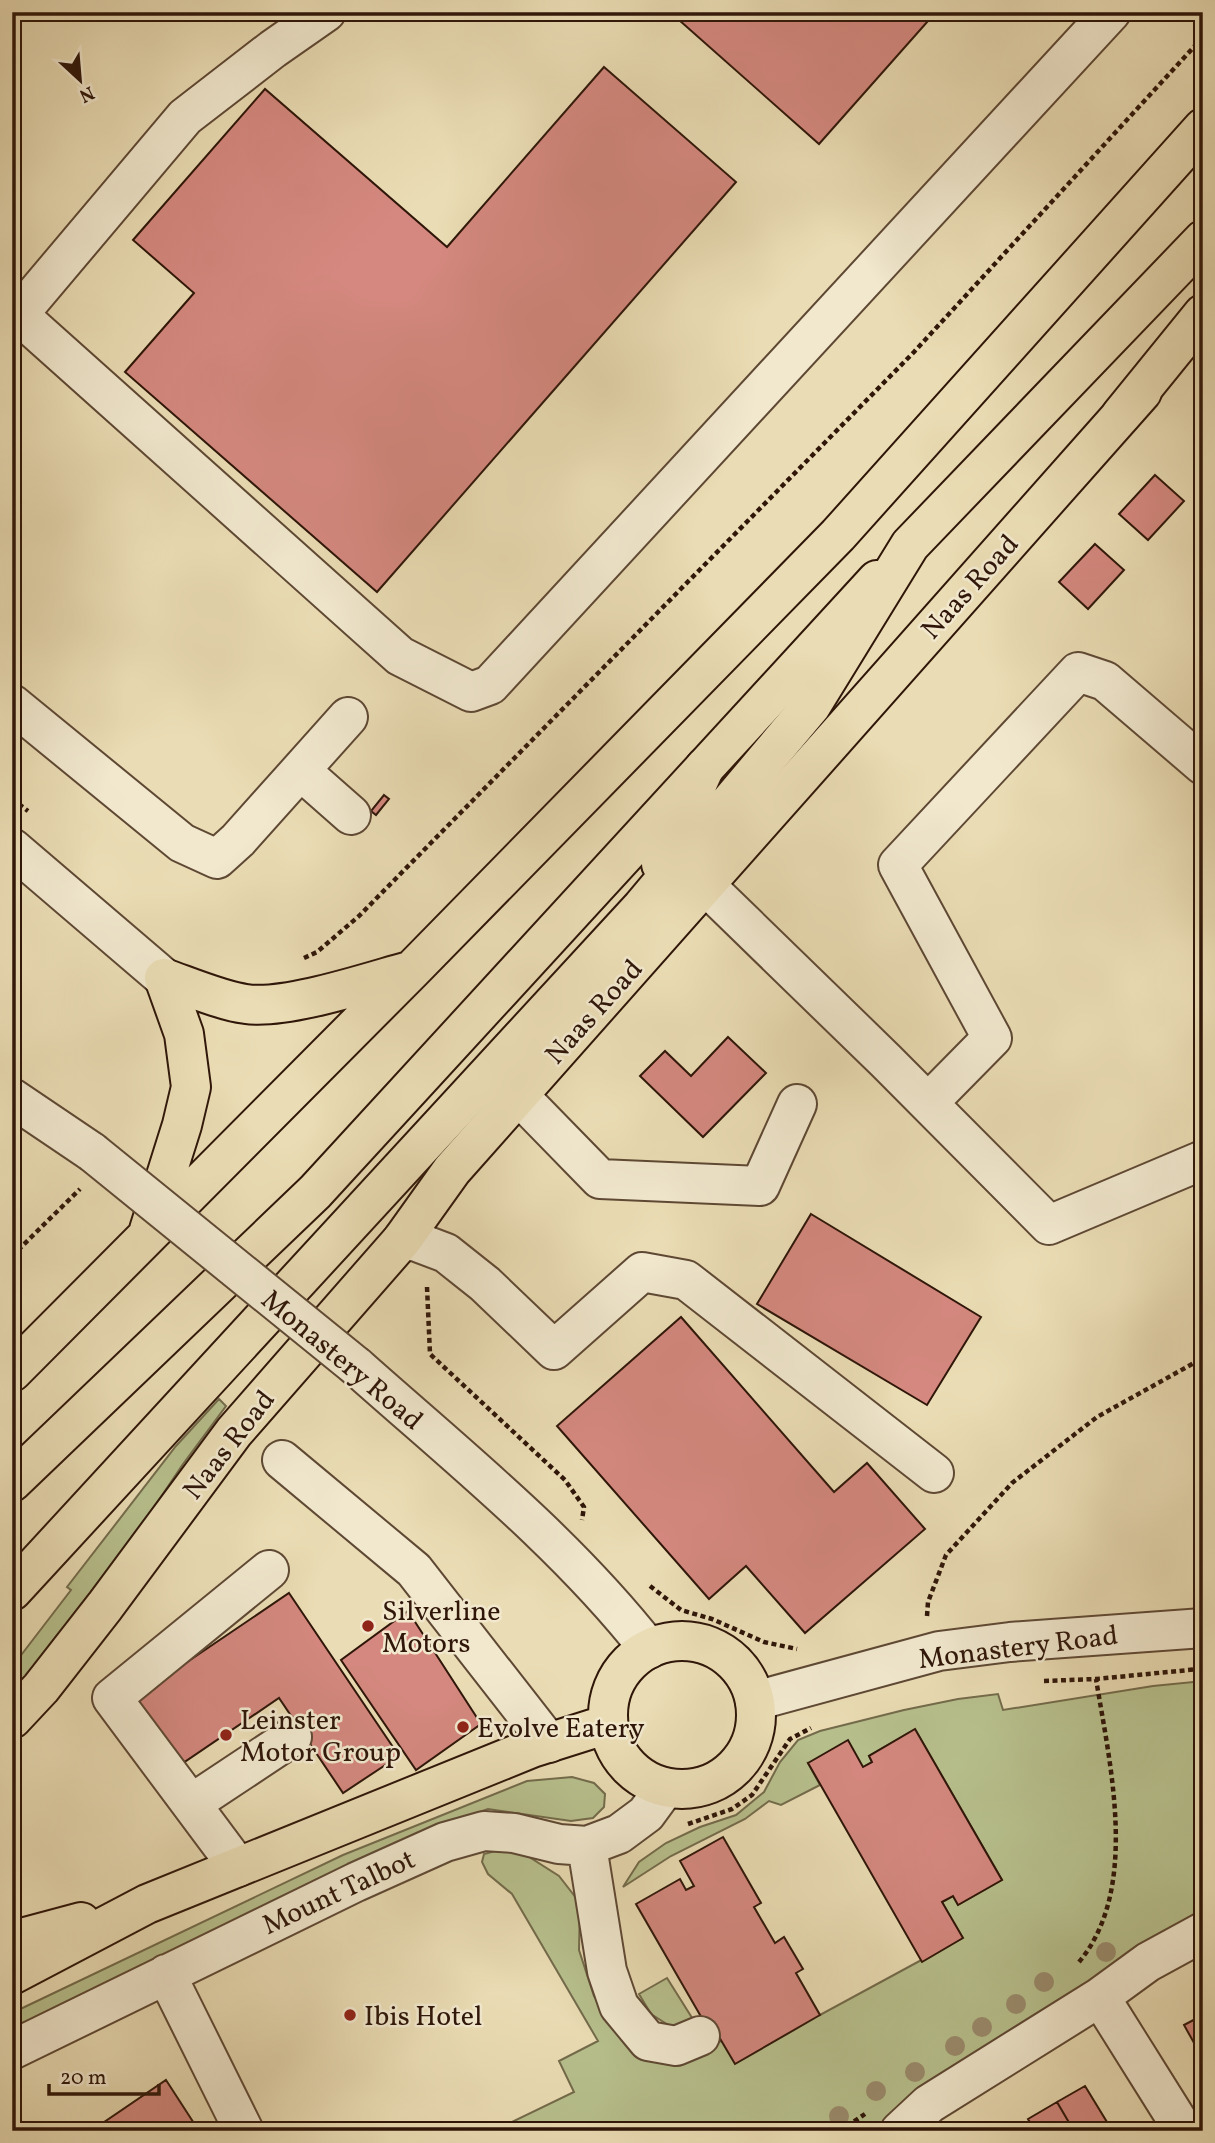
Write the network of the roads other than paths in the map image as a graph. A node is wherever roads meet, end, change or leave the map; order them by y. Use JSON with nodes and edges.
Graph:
{"nodes":[{"id":1,"x":326,"y":12,"type":"edge"},
{"id":2,"x":1111,"y":12,"type":"edge"},
{"id":3,"x":1203,"y":128,"type":"edge"},
{"id":4,"x":1203,"y":240,"type":"edge"},
{"id":5,"x":15,"y":312,"type":"edge"},
{"id":6,"x":1203,"y":314,"type":"edge"},
{"id":7,"x":1203,"y":326,"type":"edge"},
{"id":8,"x":1122,"y":415,"type":"junction"},
{"id":9,"x":910,"y":545,"type":"junction"},
{"id":10,"x":12,"y":704,"type":"edge"},
{"id":11,"x":348,"y":717,"type":"dead end"},
{"id":12,"x":1203,"y":765,"type":"edge"},
{"id":13,"x":705,"y":767,"type":"junction"},
{"id":14,"x":301,"y":771,"type":"junction"},
{"id":15,"x":351,"y":814,"type":"dead end"},
{"id":16,"x":12,"y":848,"type":"edge"},
{"id":17,"x":705,"y":885,"type":"junction"},
{"id":18,"x":642,"y":907,"type":"junction"},
{"id":19,"x":412,"y":970,"type":"junction"},
{"id":20,"x":164,"y":978,"type":"junction"},
{"id":21,"x":518,"y":1095,"type":"junction"},
{"id":22,"x":12,"y":1098,"type":"edge"},
{"id":23,"x":797,"y":1104,"type":"dead end"},
{"id":24,"x":928,"y":1104,"type":"junction"},
{"id":25,"x":1203,"y":1160,"type":"edge"},
{"id":26,"x":148,"y":1236,"type":"junction"},
{"id":27,"x":402,"y":1240,"type":"junction"},
{"id":28,"x":12,"y":1372,"type":"edge"},
{"id":29,"x":282,"y":1460,"type":"dead end"},
{"id":30,"x":934,"y":1473,"type":"dead end"},
{"id":31,"x":12,"y":1482,"type":"edge"},
{"id":32,"x":269,"y":1570,"type":"dead end"},
{"id":33,"x":12,"y":1591,"type":"edge"},
{"id":34,"x":1203,"y":1628,"type":"edge"},
{"id":35,"x":649,"y":1649,"type":"junction"},
{"id":36,"x":755,"y":1701,"type":"junction"},
{"id":37,"x":12,"y":1719,"type":"edge"},
{"id":38,"x":608,"y":1724,"type":"junction"},
{"id":39,"x":292,"y":1737,"type":"dead end"},
{"id":40,"x":549,"y":1743,"type":"junction"},
{"id":41,"x":665,"y":1787,"type":"junction"},
{"id":42,"x":191,"y":1804,"type":"junction"},
{"id":43,"x":587,"y":1846,"type":"junction"},
{"id":44,"x":238,"y":1867,"type":"junction"},
{"id":45,"x":147,"y":1904,"type":"junction"},
{"id":46,"x":1203,"y":1932,"type":"edge"},
{"id":47,"x":12,"y":1938,"type":"edge"},
{"id":48,"x":166,"y":1974,"type":"junction"},
{"id":49,"x":12,"y":1975,"type":"edge"},
{"id":50,"x":1100,"y":1997,"type":"junction"},
{"id":51,"x":700,"y":2036,"type":"dead end"},
{"id":52,"x":12,"y":2050,"type":"edge"},
{"id":53,"x":887,"y":2120,"type":"edge"},
{"id":54,"x":244,"y":2131,"type":"edge"},
{"id":55,"x":1184,"y":2131,"type":"edge"}],
"edges":[{"from":1,"to":5,"type":"street"},
{"from":2,"to":5,"type":"street"},
{"from":3,"to":19,"type":"main road"},
{"from":4,"to":9,"type":"main road"},
{"from":6,"to":8,"type":"main road"},
{"from":7,"to":8,"type":"main road","name":"Naas Road"},
{"from":8,"to":17,"type":"main road","name":"Naas Road"},
{"from":9,"to":13,"type":"main road"},
{"from":9,"to":18,"type":"main road"},
{"from":10,"to":14,"type":"street"},
{"from":11,"to":14,"type":"street"},
{"from":12,"to":24,"type":"street"},
{"from":13,"to":18,"type":"main road"},
{"from":13,"to":31,"type":"main road"},
{"from":14,"to":15,"type":"street"},
{"from":16,"to":20,"type":"street"},
{"from":17,"to":21,"type":"main road","name":"Naas Road"},
{"from":17,"to":24,"type":"street"},
{"from":18,"to":33,"type":"main road"},
{"from":19,"to":20,"type":"main road"},
{"from":19,"to":26,"type":"main road"},
{"from":20,"to":26,"type":"main road"},
{"from":21,"to":23,"type":"street"},
{"from":21,"to":27,"type":"main road","name":"Naas Road"},
{"from":22,"to":35,"type":"street","name":"Monastery Road","bridge":true},
{"from":24,"to":25,"type":"street"},
{"from":26,"to":28,"type":"main road"},
{"from":27,"to":30,"type":"street"},
{"from":27,"to":37,"type":"main road","name":"Naas Road"},
{"from":29,"to":40,"type":"street"},
{"from":32,"to":42,"type":"street"},
{"from":34,"to":36,"type":"street","name":"Monastery Road"},
{"from":35,"to":36,"type":"main road"},
{"from":35,"to":38,"type":"main road"},
{"from":36,"to":41,"type":"main road"},
{"from":38,"to":40,"type":"main road"},
{"from":38,"to":41,"type":"main road"},
{"from":39,"to":42,"type":"street"},
{"from":40,"to":44,"type":"main road"},
{"from":41,"to":43,"type":"street","name":"Mount Talbot"},
{"from":42,"to":44,"type":"street"},
{"from":43,"to":48,"type":"street","name":"Mount Talbot"},
{"from":43,"to":51,"type":"street"},
{"from":44,"to":45,"type":"main road"},
{"from":45,"to":47,"type":"main road"},
{"from":45,"to":49,"type":"main road"},
{"from":46,"to":50,"type":"street"},
{"from":48,"to":52,"type":"street","name":"Mount Talbot"},
{"from":48,"to":54,"type":"street"},
{"from":50,"to":53,"type":"street"},
{"from":50,"to":55,"type":"street"}]}
